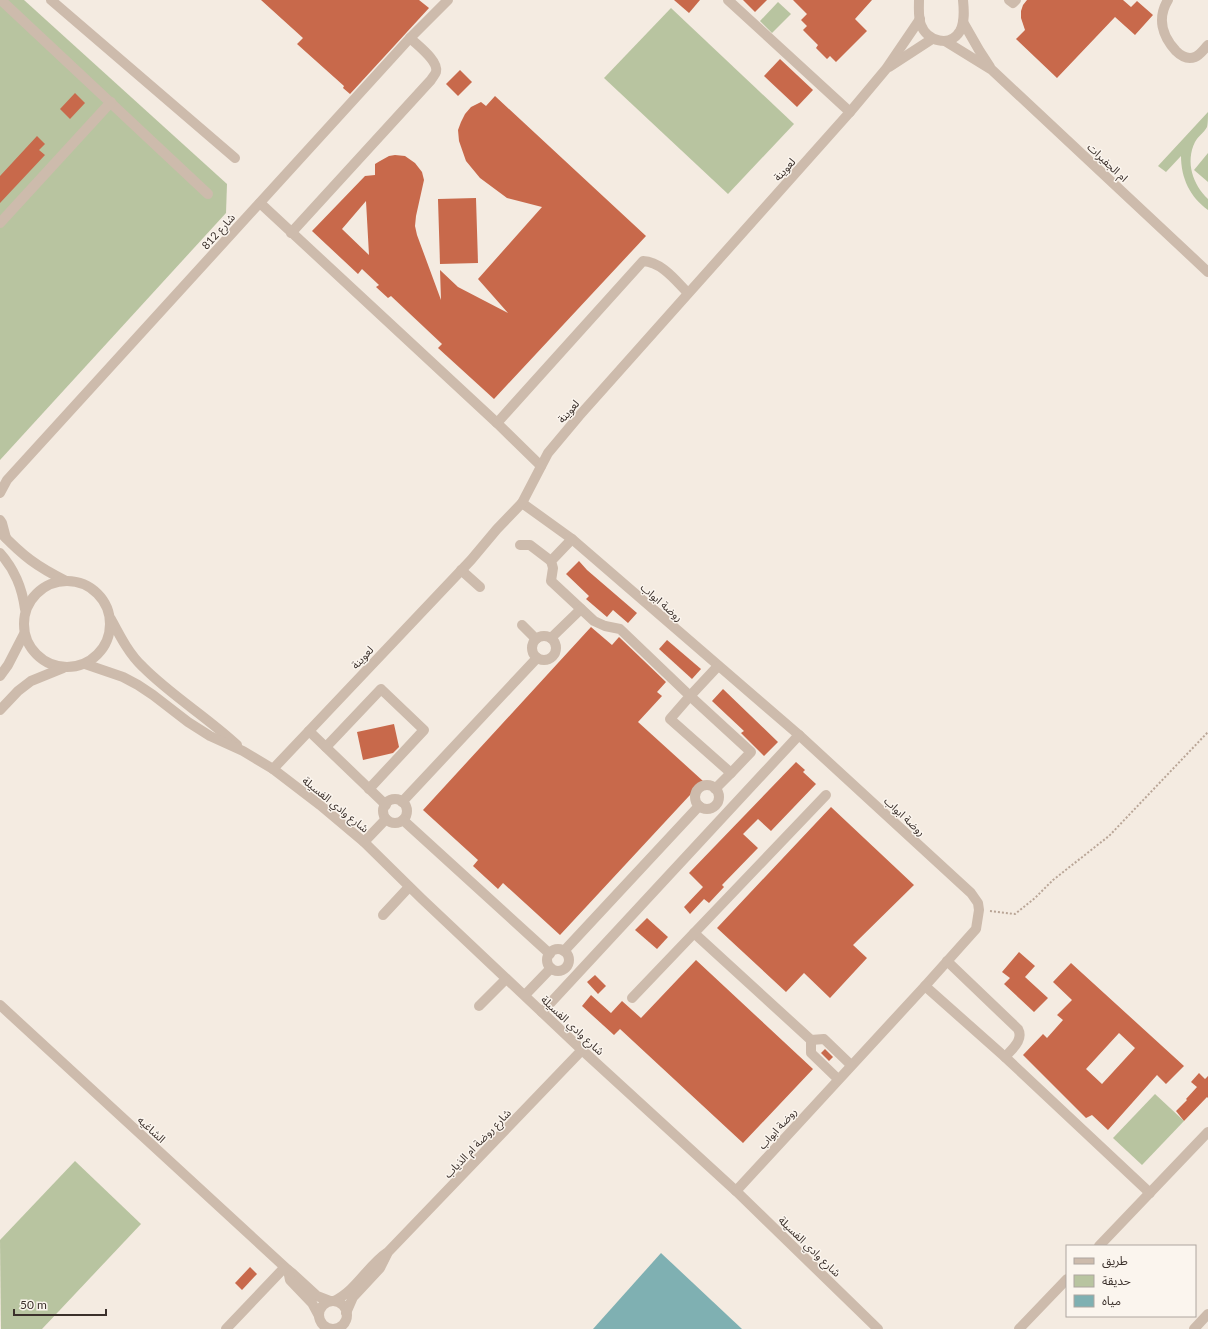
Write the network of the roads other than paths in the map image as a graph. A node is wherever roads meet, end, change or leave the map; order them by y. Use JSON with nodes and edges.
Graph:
{"nodes":[{"id":1,"x":1,"y":0,"type":"edge"},
{"id":2,"x":50,"y":0,"type":"edge"},
{"id":3,"x":448,"y":0,"type":"edge"},
{"id":4,"x":728,"y":0,"type":"edge"},
{"id":5,"x":963,"y":0,"type":"edge"},
{"id":6,"x":1009,"y":0,"type":"edge"},
{"id":7,"x":1016,"y":0,"type":"edge"},
{"id":8,"x":1168,"y":0,"type":"edge"},
{"id":9,"x":917,"y":3,"type":"edge"},
{"id":10,"x":920,"y":19,"type":"junction"},
{"id":11,"x":963,"y":22,"type":"junction"},
{"id":12,"x":410,"y":38,"type":"junction"},
{"id":13,"x":932,"y":39,"type":"junction"},
{"id":14,"x":945,"y":41,"type":"junction"},
{"id":15,"x":1208,"y":44,"type":"edge"},
{"id":16,"x":886,"y":69,"type":"junction"},
{"id":17,"x":992,"y":70,"type":"junction"},
{"id":18,"x":111,"y":102,"type":"junction"},
{"id":19,"x":850,"y":112,"type":"junction"},
{"id":20,"x":235,"y":158,"type":"dead end"},
{"id":21,"x":208,"y":194,"type":"dead end"},
{"id":22,"x":260,"y":203,"type":"junction"},
{"id":23,"x":0,"y":223,"type":"edge"},
{"id":24,"x":291,"y":233,"type":"junction"},
{"id":25,"x":1208,"y":272,"type":"edge"},
{"id":26,"x":688,"y":293,"type":"junction"},
{"id":27,"x":497,"y":423,"type":"junction"},
{"id":28,"x":541,"y":466,"type":"junction"},
{"id":29,"x":3,"y":481,"type":"edge"},
{"id":30,"x":0,"y":493,"type":"edge"},
{"id":31,"x":522,"y":503,"type":"junction"},
{"id":32,"x":0,"y":520,"type":"edge"},
{"id":33,"x":0,"y":532,"type":"edge"},
{"id":34,"x":572,"y":539,"type":"junction"},
{"id":35,"x":7,"y":540,"type":"junction"},
{"id":36,"x":520,"y":545,"type":"dead end"},
{"id":37,"x":0,"y":553,"type":"edge"},
{"id":38,"x":551,"y":561,"type":"junction"},
{"id":39,"x":462,"y":570,"type":"junction"},
{"id":40,"x":66,"y":581,"type":"junction"},
{"id":41,"x":480,"y":587,"type":"dead end"},
{"id":42,"x":25,"y":609,"type":"junction"},
{"id":43,"x":581,"y":609,"type":"junction"},
{"id":44,"x":110,"y":617,"type":"junction"},
{"id":45,"x":522,"y":625,"type":"dead end"},
{"id":46,"x":24,"y":634,"type":"junction"},
{"id":47,"x":551,"y":638,"type":"junction"},
{"id":48,"x":536,"y":639,"type":"junction"},
{"id":49,"x":537,"y":658,"type":"junction"},
{"id":50,"x":85,"y":664,"type":"junction"},
{"id":51,"x":718,"y":666,"type":"junction"},
{"id":52,"x":63,"y":668,"type":"junction"},
{"id":53,"x":0,"y":676,"type":"edge"},
{"id":54,"x":690,"y":696,"type":"junction"},
{"id":55,"x":0,"y":710,"type":"edge"},
{"id":56,"x":309,"y":731,"type":"junction"},
{"id":57,"x":799,"y":735,"type":"junction"},
{"id":58,"x":326,"y":747,"type":"junction"},
{"id":59,"x":243,"y":750,"type":"junction"},
{"id":60,"x":273,"y":769,"type":"junction"},
{"id":61,"x":731,"y":773,"type":"junction"},
{"id":62,"x":370,"y":789,"type":"junction"},
{"id":63,"x":715,"y":789,"type":"junction"},
{"id":64,"x":826,"y":795,"type":"dead end"},
{"id":65,"x":402,"y":802,"type":"junction"},
{"id":66,"x":386,"y":805,"type":"junction"},
{"id":67,"x":716,"y":805,"type":"junction"},
{"id":68,"x":699,"y":806,"type":"junction"},
{"id":69,"x":726,"y":814,"type":"junction"},
{"id":70,"x":386,"y":819,"type":"junction"},
{"id":71,"x":403,"y":820,"type":"junction"},
{"id":72,"x":364,"y":842,"type":"junction"},
{"id":73,"x":409,"y":886,"type":"junction"},
{"id":74,"x":383,"y":915,"type":"dead end"},
{"id":75,"x":694,"y":933,"type":"junction"},
{"id":76,"x":564,"y":951,"type":"junction"},
{"id":77,"x":550,"y":954,"type":"junction"},
{"id":78,"x":946,"y":961,"type":"junction"},
{"id":79,"x":566,"y":967,"type":"junction"},
{"id":80,"x":551,"y":968,"type":"junction"},
{"id":81,"x":576,"y":977,"type":"junction"},
{"id":82,"x":506,"y":979,"type":"junction"},
{"id":83,"x":925,"y":986,"type":"junction"},
{"id":84,"x":525,"y":996,"type":"junction"},
{"id":85,"x":632,"y":998,"type":"dead end"},
{"id":86,"x":0,"y":1005,"type":"edge"},
{"id":87,"x":479,"y":1006,"type":"dead end"},
{"id":88,"x":542,"y":1012,"type":"junction"},
{"id":89,"x":811,"y":1040,"type":"junction"},
{"id":90,"x":582,"y":1050,"type":"junction"},
{"id":91,"x":1005,"y":1057,"type":"junction"},
{"id":92,"x":851,"y":1065,"type":"junction"},
{"id":93,"x":838,"y":1079,"type":"junction"},
{"id":94,"x":1208,"y":1132,"type":"edge"},
{"id":95,"x":736,"y":1191,"type":"junction"},
{"id":96,"x":1150,"y":1193,"type":"junction"},
{"id":97,"x":1100,"y":1245,"type":"edge"},
{"id":98,"x":388,"y":1252,"type":"junction"},
{"id":99,"x":286,"y":1269,"type":"junction"},
{"id":100,"x":1066,"y":1280,"type":"edge"},
{"id":101,"x":332,"y":1301,"type":"junction"},
{"id":102,"x":346,"y":1314,"type":"junction"},
{"id":103,"x":1208,"y":1314,"type":"edge"},
{"id":104,"x":320,"y":1322,"type":"edge"},
{"id":105,"x":336,"y":1328,"type":"edge"},
{"id":106,"x":226,"y":1329,"type":"edge"},
{"id":107,"x":878,"y":1329,"type":"edge"},
{"id":108,"x":1019,"y":1329,"type":"edge"},
{"id":109,"x":1194,"y":1329,"type":"edge"}],
"edges":[{"from":1,"to":18,"type":"street"},
{"from":2,"to":20,"type":"street"},
{"from":3,"to":12,"type":"street","name":"شارع 812"},
{"from":4,"to":19,"type":"street"},
{"from":5,"to":11,"type":"street"},
{"from":6,"to":7,"type":"street"},
{"from":8,"to":15,"type":"street"},
{"from":9,"to":10,"type":"street"},
{"from":10,"to":13,"type":"street"},
{"from":10,"to":16,"type":"street","name":"لعوينة"},
{"from":11,"to":14,"type":"street"},
{"from":11,"to":17,"type":"street","name":"ام الجفيرات"},
{"from":12,"to":22,"type":"street","name":"شارع 812"},
{"from":12,"to":24,"type":"street"},
{"from":13,"to":14,"type":"street"},
{"from":13,"to":16,"type":"street","name":"لعوينة"},
{"from":14,"to":17,"type":"street","name":"ام الجفيرات"},
{"from":16,"to":19,"type":"street","name":"لعوينة"},
{"from":17,"to":25,"type":"street","name":"ام الجفيرات"},
{"from":18,"to":21,"type":"street"},
{"from":18,"to":23,"type":"street"},
{"from":19,"to":26,"type":"street","name":"لعوينة"},
{"from":22,"to":24,"type":"street"},
{"from":22,"to":29,"type":"street","name":"شارع 812"},
{"from":24,"to":27,"type":"street"},
{"from":26,"to":27,"type":"street"},
{"from":26,"to":28,"type":"street","name":"لعوينة"},
{"from":27,"to":28,"type":"street"},
{"from":28,"to":31,"type":"street","name":"لعوينة"},
{"from":29,"to":30,"type":"street","name":"شارع 812"},
{"from":31,"to":34,"type":"street","name":"روضة ابواب"},
{"from":31,"to":39,"type":"street","name":"لعوينة"},
{"from":32,"to":35,"type":"street"},
{"from":33,"to":35,"type":"street"},
{"from":34,"to":38,"type":"street"},
{"from":34,"to":51,"type":"street","name":"روضة ابواب"},
{"from":35,"to":40,"type":"street"},
{"from":36,"to":38,"type":"street"},
{"from":37,"to":42,"type":"street"},
{"from":38,"to":43,"type":"street"},
{"from":39,"to":41,"type":"street"},
{"from":39,"to":56,"type":"street","name":"لعوينة"},
{"from":40,"to":42,"type":"street"},
{"from":40,"to":44,"type":"street"},
{"from":42,"to":46,"type":"street"},
{"from":43,"to":47,"type":"street"},
{"from":43,"to":54,"type":"street"},
{"from":44,"to":50,"type":"street"},
{"from":44,"to":59,"type":"street","name":"شارع وادي الفسيلة"},
{"from":45,"to":48,"type":"street"},
{"from":46,"to":52,"type":"street"},
{"from":46,"to":53,"type":"street"},
{"from":47,"to":48,"type":"street"},
{"from":47,"to":49,"type":"street"},
{"from":48,"to":49,"type":"street"},
{"from":49,"to":65,"type":"street"},
{"from":50,"to":52,"type":"street"},
{"from":50,"to":59,"type":"street","name":"شارع وادي الفسيلة"},
{"from":51,"to":54,"type":"street"},
{"from":51,"to":57,"type":"street","name":"روضة ابواب"},
{"from":52,"to":55,"type":"street"},
{"from":54,"to":61,"type":"street"},
{"from":54,"to":61,"type":"street"},
{"from":56,"to":58,"type":"street"},
{"from":56,"to":60,"type":"street","name":"لعوينة"},
{"from":57,"to":69,"type":"street"},
{"from":57,"to":78,"type":"street","name":"روضة ابواب"},
{"from":58,"to":62,"type":"street"},
{"from":58,"to":62,"type":"street"},
{"from":59,"to":60,"type":"street","name":"شارع وادي الفسيلة"},
{"from":60,"to":72,"type":"street","name":"شارع وادي الفسيلة"},
{"from":61,"to":63,"type":"street"},
{"from":62,"to":66,"type":"street"},
{"from":63,"to":67,"type":"street"},
{"from":63,"to":68,"type":"street"},
{"from":64,"to":75,"type":"street"},
{"from":65,"to":66,"type":"street"},
{"from":65,"to":71,"type":"street"},
{"from":66,"to":70,"type":"street"},
{"from":67,"to":68,"type":"street"},
{"from":67,"to":69,"type":"street"},
{"from":68,"to":76,"type":"street"},
{"from":69,"to":81,"type":"street"},
{"from":70,"to":71,"type":"street"},
{"from":70,"to":72,"type":"street"},
{"from":71,"to":77,"type":"street"},
{"from":72,"to":73,"type":"street","name":"شارع وادي الفسيلة"},
{"from":73,"to":74,"type":"street"},
{"from":73,"to":82,"type":"street","name":"شارع وادي الفسيلة"},
{"from":75,"to":85,"type":"street"},
{"from":75,"to":89,"type":"street"},
{"from":76,"to":77,"type":"street"},
{"from":76,"to":79,"type":"street"},
{"from":77,"to":80,"type":"street"},
{"from":78,"to":83,"type":"street","name":"روضة ابواب"},
{"from":78,"to":91,"type":"street"},
{"from":79,"to":80,"type":"street"},
{"from":79,"to":81,"type":"street"},
{"from":80,"to":84,"type":"street"},
{"from":81,"to":88,"type":"street"},
{"from":82,"to":84,"type":"street","name":"شارع وادي الفسيلة"},
{"from":82,"to":87,"type":"street"},
{"from":83,"to":91,"type":"street"},
{"from":83,"to":92,"type":"street","name":"روضة ابواب"},
{"from":84,"to":88,"type":"street","name":"شارع وادي الفسيلة"},
{"from":86,"to":99,"type":"street","name":"الشاغيه"},
{"from":88,"to":90,"type":"street","name":"شارع وادي الفسيلة"},
{"from":89,"to":92,"type":"street"},
{"from":89,"to":93,"type":"street"},
{"from":90,"to":95,"type":"street","name":"شارع وادي الفسيلة"},
{"from":90,"to":98,"type":"street","name":"شارع روضة ام الذياب"},
{"from":91,"to":96,"type":"street"},
{"from":92,"to":93,"type":"street","name":"روضة ابواب"},
{"from":93,"to":95,"type":"street","name":"روضة ابواب"},
{"from":94,"to":96,"type":"street"},
{"from":95,"to":107,"type":"street","name":"شارع وادي الفسيلة"},
{"from":96,"to":97,"type":"street"},
{"from":98,"to":101,"type":"street","name":"شارع روضة ام الذياب"},
{"from":98,"to":102,"type":"street","name":"شارع روضة ام الذياب"},
{"from":99,"to":101,"type":"street","name":"الشاغيه"},
{"from":99,"to":104,"type":"street","name":"الشاغيه"},
{"from":99,"to":106,"type":"street"},
{"from":100,"to":108,"type":"street"},
{"from":101,"to":102,"type":"street"},
{"from":101,"to":104,"type":"street"},
{"from":102,"to":105,"type":"street"},
{"from":103,"to":109,"type":"street"},
{"from":104,"to":105,"type":"street"}]}
